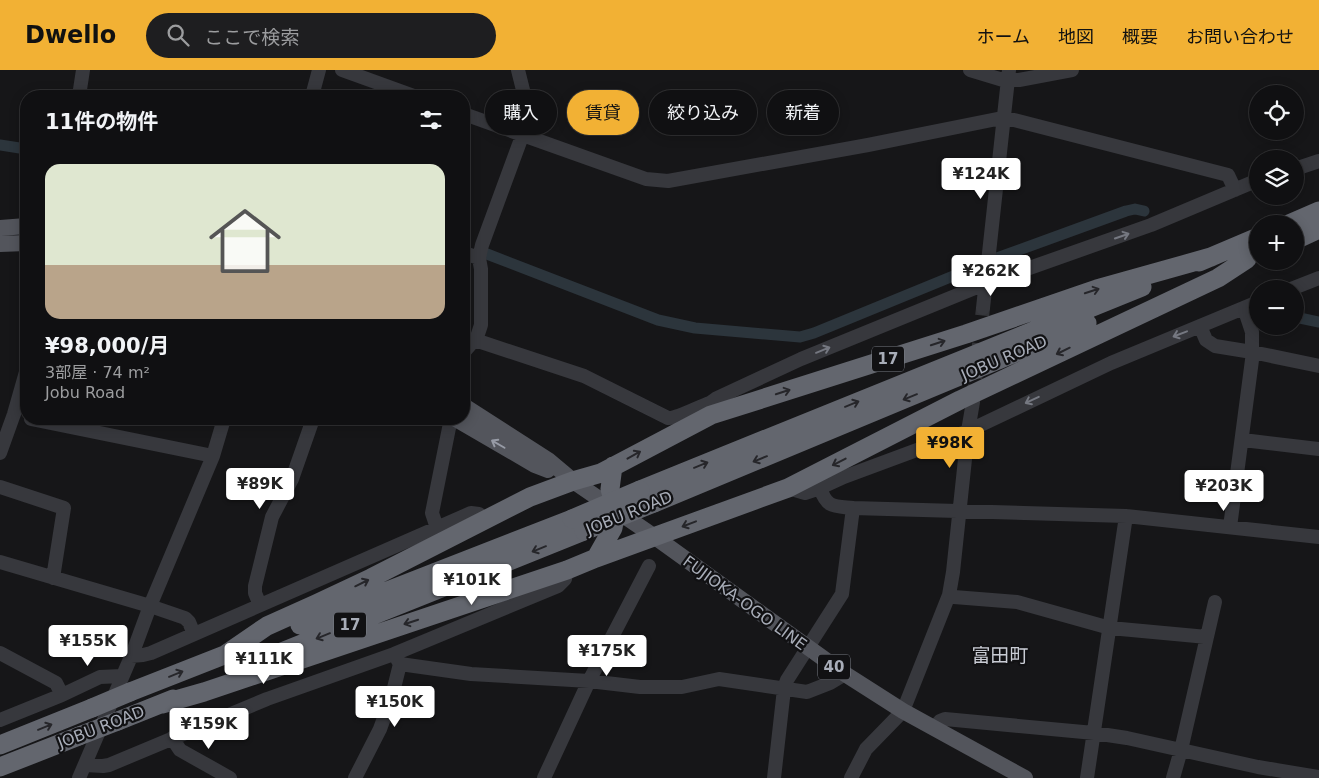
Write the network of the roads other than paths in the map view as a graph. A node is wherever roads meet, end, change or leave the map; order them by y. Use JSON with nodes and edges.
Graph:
{"nodes":[{"id":1,"x":83,"y":70,"type":"edge"},
{"id":2,"x":319,"y":70,"type":"edge"},
{"id":3,"x":342,"y":70,"type":"edge"},
{"id":4,"x":518,"y":70,"type":"edge"},
{"id":5,"x":970,"y":70,"type":"edge"},
{"id":6,"x":1072,"y":70,"type":"edge"},
{"id":7,"x":1009,"y":75,"type":"edge"},
{"id":8,"x":80,"y":90,"type":"edge"},
{"id":9,"x":314,"y":90,"type":"edge"},
{"id":10,"x":397,"y":90,"type":"edge"},
{"id":11,"x":470,"y":116,"type":"edge"},
{"id":12,"x":1004,"y":119,"type":"junction"},
{"id":13,"x":523,"y":136,"type":"junction"},
{"id":14,"x":1319,"y":161,"type":"edge"},
{"id":15,"x":1304,"y":165,"type":"edge"},
{"id":16,"x":1249,"y":184,"type":"edge"},
{"id":17,"x":1235,"y":190,"type":"junction"},
{"id":18,"x":1319,"y":211,"type":"edge"},
{"id":19,"x":1304,"y":218,"type":"edge"},
{"id":20,"x":20,"y":226,"type":"edge"},
{"id":21,"x":0,"y":228,"type":"edge"},
{"id":22,"x":1319,"y":229,"type":"edge"},
{"id":23,"x":1304,"y":236,"type":"edge"},
{"id":24,"x":1249,"y":241,"type":"edge"},
{"id":25,"x":20,"y":243,"type":"edge"},
{"id":26,"x":0,"y":244,"type":"edge"},
{"id":27,"x":470,"y":255,"type":"edge"},
{"id":28,"x":479,"y":258,"type":"junction"},
{"id":29,"x":1211,"y":258,"type":"junction"},
{"id":30,"x":1249,"y":258,"type":"edge"},
{"id":31,"x":1249,"y":259,"type":"edge"},
{"id":32,"x":1319,"y":278,"type":"edge"},
{"id":33,"x":987,"y":284,"type":"junction"},
{"id":34,"x":1304,"y":284,"type":"edge"},
{"id":35,"x":1249,"y":306,"type":"edge"},
{"id":36,"x":983,"y":308,"type":"tunnel mouth"},
{"id":37,"x":1244,"y":308,"type":"junction"},
{"id":38,"x":1200,"y":326,"type":"junction"},
{"id":39,"x":475,"y":340,"type":"junction"},
{"id":40,"x":470,"y":345,"type":"edge"},
{"id":41,"x":1252,"y":352,"type":"junction"},
{"id":42,"x":1319,"y":366,"type":"edge"},
{"id":43,"x":973,"y":402,"type":"tunnel mouth"},
{"id":44,"x":711,"y":409,"type":"junction"},
{"id":45,"x":470,"y":410,"type":"edge"},
{"id":46,"x":20,"y":416,"type":"edge"},
{"id":47,"x":61,"y":425,"type":"edge"},
{"id":48,"x":222,"y":425,"type":"edge"},
{"id":49,"x":311,"y":425,"type":"edge"},
{"id":50,"x":450,"y":425,"type":"edge"},
{"id":51,"x":465,"y":425,"type":"edge"},
{"id":52,"x":968,"y":430,"type":"junction"},
{"id":53,"x":1243,"y":440,"type":"junction"},
{"id":54,"x":1319,"y":449,"type":"edge"},
{"id":55,"x":0,"y":453,"type":"edge"},
{"id":56,"x":213,"y":456,"type":"junction"},
{"id":57,"x":614,"y":466,"type":"junction"},
{"id":58,"x":573,"y":481,"type":"junction"},
{"id":59,"x":0,"y":487,"type":"edge"},
{"id":60,"x":788,"y":488,"type":"junction"},
{"id":61,"x":820,"y":488,"type":"junction"},
{"id":62,"x":853,"y":508,"type":"junction"},
{"id":63,"x":616,"y":510,"type":"junction"},
{"id":64,"x":960,"y":511,"type":"junction"},
{"id":65,"x":1126,"y":516,"type":"junction"},
{"id":66,"x":486,"y":521,"type":"junction"},
{"id":67,"x":578,"y":525,"type":"junction"},
{"id":68,"x":437,"y":528,"type":"junction"},
{"id":69,"x":1230,"y":528,"type":"junction"},
{"id":70,"x":655,"y":537,"type":"junction"},
{"id":71,"x":1319,"y":537,"type":"edge"},
{"id":72,"x":596,"y":558,"type":"junction"},
{"id":73,"x":0,"y":562,"type":"edge"},
{"id":74,"x":649,"y":566,"type":"dead end"},
{"id":75,"x":567,"y":570,"type":"junction"},
{"id":76,"x":53,"y":578,"type":"junction"},
{"id":77,"x":948,"y":595,"type":"junction"},
{"id":78,"x":1215,"y":602,"type":"dead end"},
{"id":79,"x":260,"y":605,"type":"junction"},
{"id":80,"x":150,"y":606,"type":"junction"},
{"id":81,"x":1110,"y":628,"type":"junction"},
{"id":82,"x":194,"y":634,"type":"junction"},
{"id":83,"x":1208,"y":637,"type":"junction"},
{"id":84,"x":362,"y":646,"type":"dead end"},
{"id":85,"x":807,"y":648,"type":"junction"},
{"id":86,"x":0,"y":653,"type":"edge"},
{"id":87,"x":226,"y":654,"type":"junction"},
{"id":88,"x":131,"y":656,"type":"junction"},
{"id":89,"x":397,"y":659,"type":"junction"},
{"id":90,"x":368,"y":663,"type":"junction"},
{"id":91,"x":845,"y":674,"type":"junction"},
{"id":92,"x":589,"y":681,"type":"junction"},
{"id":93,"x":126,"y":684,"type":"junction"},
{"id":94,"x":784,"y":689,"type":"junction"},
{"id":95,"x":62,"y":695,"type":"junction"},
{"id":96,"x":162,"y":704,"type":"junction"},
{"id":97,"x":903,"y":711,"type":"junction"},
{"id":98,"x":0,"y":720,"type":"edge"},
{"id":99,"x":934,"y":728,"type":"junction"},
{"id":100,"x":1094,"y":733,"type":"junction"},
{"id":101,"x":172,"y":738,"type":"junction"},
{"id":102,"x":0,"y":745,"type":"edge"},
{"id":103,"x":1181,"y":750,"type":"junction"},
{"id":104,"x":0,"y":767,"type":"edge"},
{"id":105,"x":82,"y":772,"type":"edge"},
{"id":106,"x":1315,"y":777,"type":"edge"},
{"id":107,"x":230,"y":778,"type":"edge"},
{"id":108,"x":355,"y":778,"type":"edge"},
{"id":109,"x":544,"y":778,"type":"edge"},
{"id":110,"x":774,"y":778,"type":"edge"},
{"id":111,"x":851,"y":778,"type":"edge"},
{"id":112,"x":1025,"y":778,"type":"edge"},
{"id":113,"x":1088,"y":778,"type":"edge"},
{"id":114,"x":1173,"y":778,"type":"edge"}],
"edges":[{"from":1,"to":8,"type":"street"},
{"from":2,"to":9,"type":"street"},
{"from":3,"to":10,"type":"street"},
{"from":4,"to":13,"type":"street"},
{"from":5,"to":7,"type":"street"},
{"from":6,"to":7,"type":"street"},
{"from":7,"to":12,"type":"street"},
{"from":11,"to":13,"type":"street"},
{"from":12,"to":13,"type":"street"},
{"from":12,"to":17,"type":"street"},
{"from":12,"to":33,"type":"street"},
{"from":13,"to":28,"type":"street"},
{"from":14,"to":15,"type":"street"},
{"from":16,"to":17,"type":"street"},
{"from":33,"to":17,"type":"street","one_way":true},
{"from":18,"to":19,"type":"highway"},
{"from":20,"to":21,"type":"main road"},
{"from":22,"to":23,"type":"highway"},
{"from":24,"to":29,"type":"highway","name":"JOBU ROAD","number":"17"},
{"from":25,"to":26,"type":"main road"},
{"from":27,"to":28,"type":"street"},
{"from":28,"to":39,"type":"street"},
{"from":44,"to":29,"type":"highway","number":"17","one_way":true},
{"from":67,"to":29,"type":"highway","name":"JOBU ROAD","number":"17","one_way":true,"bridge":true},
{"from":30,"to":67,"type":"highway","name":"JOBU ROAD","number":"17","one_way":true,"bridge":true},
{"from":31,"to":60,"type":"highway","number":"17","one_way":true},
{"from":32,"to":34,"type":"street"},
{"from":33,"to":36,"type":"street"},
{"from":44,"to":33,"type":"street","one_way":true},
{"from":35,"to":37,"type":"street"},
{"from":37,"to":38,"type":"street"},
{"from":37,"to":41,"type":"street"},
{"from":38,"to":41,"type":"street"},
{"from":38,"to":52,"type":"street","one_way":true},
{"from":39,"to":40,"type":"street"},
{"from":39,"to":44,"type":"street"},
{"from":41,"to":42,"type":"street"},
{"from":41,"to":53,"type":"street"},
{"from":43,"to":52,"type":"street"},
{"from":57,"to":44,"type":"highway","number":"17","one_way":true},
{"from":45,"to":58,"type":"main road","name":"FUJIOKA-OGO LINE","number":"40"},
{"from":46,"to":55,"type":"street"},
{"from":47,"to":56,"type":"street"},
{"from":48,"to":56,"type":"street"},
{"from":49,"to":79,"type":"street"},
{"from":50,"to":68,"type":"street"},
{"from":58,"to":51,"type":"main road","name":"FUJIOKA-OGO LINE","number":"40","one_way":true},
{"from":52,"to":61,"type":"street"},
{"from":52,"to":64,"type":"street"},
{"from":53,"to":54,"type":"street"},
{"from":53,"to":69,"type":"street"},
{"from":56,"to":80,"type":"street"},
{"from":57,"to":58,"type":"highway","number":"17"},
{"from":57,"to":63,"type":"highway"},
{"from":58,"to":63,"type":"main road","name":"FUJIOKA-OGO LINE","number":"40"},
{"from":58,"to":66,"type":"highway","number":"17"},
{"from":59,"to":76,"type":"street"},
{"from":60,"to":61,"type":"street"},
{"from":60,"to":70,"type":"highway","number":"17","one_way":true},
{"from":61,"to":62,"type":"street"},
{"from":62,"to":64,"type":"street"},
{"from":62,"to":85,"type":"street"},
{"from":63,"to":70,"type":"main road","name":"FUJIOKA-OGO LINE","number":"40"},
{"from":63,"to":72,"type":"highway"},
{"from":64,"to":65,"type":"street"},
{"from":64,"to":77,"type":"street"},
{"from":65,"to":69,"type":"street"},
{"from":65,"to":81,"type":"street"},
{"from":66,"to":68,"type":"street"},
{"from":87,"to":66,"type":"highway","number":"17","one_way":true},
{"from":67,"to":87,"type":"highway","name":"JOBU ROAD","number":"17"},
{"from":67,"to":96,"type":"highway","name":"JOBU ROAD","number":"17","one_way":true},
{"from":68,"to":79,"type":"street"},
{"from":69,"to":71,"type":"street"},
{"from":70,"to":72,"type":"highway","number":"17"},
{"from":70,"to":85,"type":"main road","name":"FUJIOKA-OGO LINE","number":"40"},
{"from":72,"to":75,"type":"highway","number":"17"},
{"from":73,"to":76,"type":"street"},
{"from":74,"to":92,"type":"street"},
{"from":75,"to":89,"type":"street"},
{"from":75,"to":96,"type":"highway","number":"17","one_way":true},
{"from":76,"to":80,"type":"street"},
{"from":77,"to":81,"type":"street"},
{"from":77,"to":97,"type":"street"},
{"from":78,"to":83,"type":"street"},
{"from":79,"to":82,"type":"street"},
{"from":80,"to":82,"type":"street"},
{"from":80,"to":88,"type":"street"},
{"from":81,"to":83,"type":"street"},
{"from":81,"to":100,"type":"street"},
{"from":82,"to":88,"type":"street"},
{"from":83,"to":103,"type":"street"},
{"from":84,"to":90,"type":"street"},
{"from":85,"to":91,"type":"main road","name":"FUJIOKA-OGO LINE","number":"40"},
{"from":85,"to":94,"type":"street"},
{"from":86,"to":95,"type":"street"},
{"from":93,"to":87,"type":"highway","name":"JOBU ROAD","number":"17","one_way":true},
{"from":88,"to":93,"type":"street"},
{"from":89,"to":90,"type":"street"},
{"from":89,"to":92,"type":"street"},
{"from":89,"to":108,"type":"street"},
{"from":90,"to":101,"type":"street"},
{"from":91,"to":94,"type":"street"},
{"from":91,"to":97,"type":"main road","name":"FUJIOKA-OGO LINE","number":"40"},
{"from":92,"to":94,"type":"street"},
{"from":92,"to":109,"type":"street"},
{"from":93,"to":95,"type":"street"},
{"from":102,"to":93,"type":"highway","name":"JOBU ROAD","number":"17","one_way":true,"bridge":true},
{"from":93,"to":105,"type":"street"},
{"from":94,"to":110,"type":"street"},
{"from":95,"to":98,"type":"street"},
{"from":96,"to":104,"type":"highway","name":"JOBU ROAD","number":"17","bridge":true},
{"from":97,"to":99,"type":"main road","name":"FUJIOKA-OGO LINE","number":"40"},
{"from":97,"to":111,"type":"street"},
{"from":99,"to":100,"type":"street"},
{"from":99,"to":112,"type":"main road","name":"FUJIOKA-OGO LINE","number":"40"},
{"from":100,"to":103,"type":"street"},
{"from":100,"to":113,"type":"street"},
{"from":101,"to":105,"type":"street"},
{"from":101,"to":107,"type":"street"},
{"from":103,"to":106,"type":"street"},
{"from":103,"to":114,"type":"street"}]}
